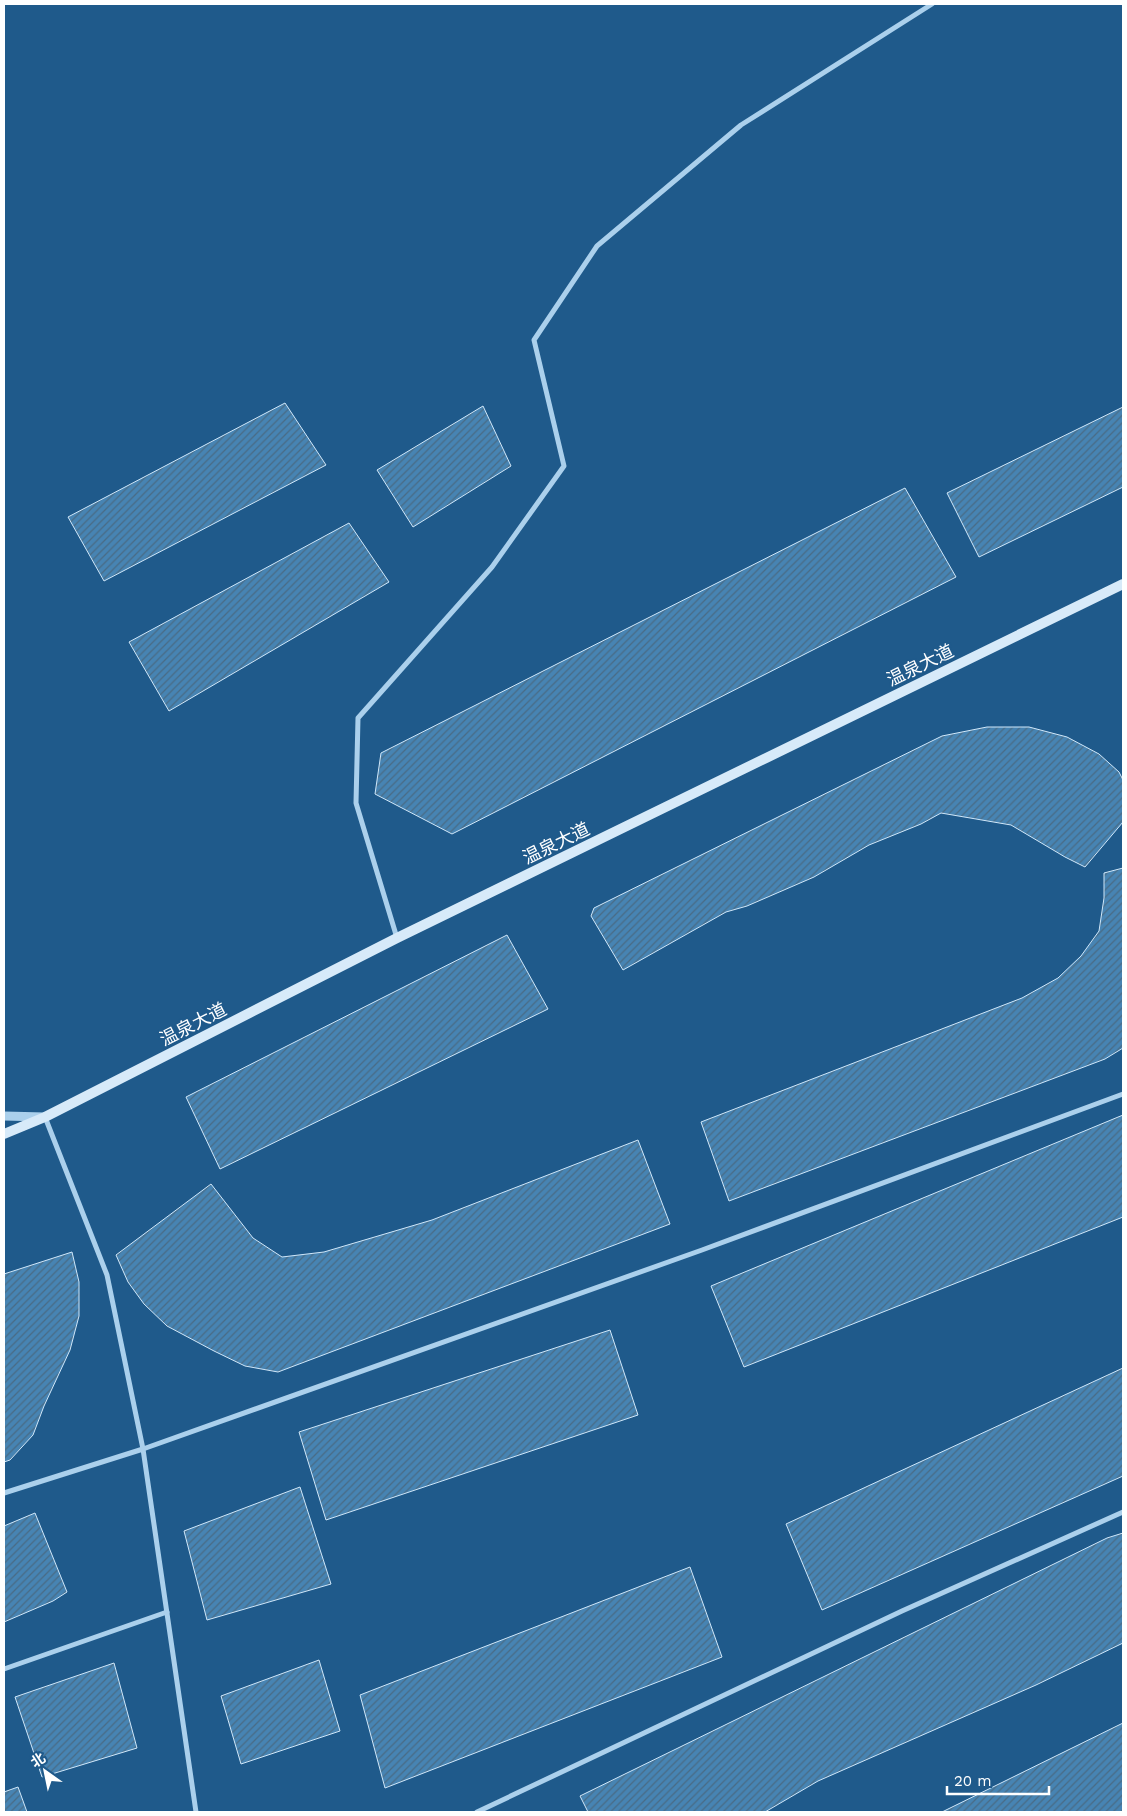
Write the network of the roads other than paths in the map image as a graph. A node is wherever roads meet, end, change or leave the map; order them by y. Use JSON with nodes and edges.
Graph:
{"nodes":[{"id":1,"x":932,"y":4,"type":"edge"},
{"id":2,"x":1123,"y":586,"type":"edge"},
{"id":3,"x":397,"y":938,"type":"junction"},
{"id":4,"x":1123,"y":1094,"type":"edge"},
{"id":5,"x":4,"y":1116,"type":"edge"},
{"id":6,"x":45,"y":1117,"type":"junction"},
{"id":7,"x":4,"y":1134,"type":"edge"},
{"id":8,"x":143,"y":1449,"type":"junction"},
{"id":9,"x":4,"y":1493,"type":"edge"},
{"id":10,"x":1123,"y":1512,"type":"edge"},
{"id":11,"x":167,"y":1612,"type":"junction"},
{"id":12,"x":4,"y":1669,"type":"edge"},
{"id":13,"x":196,"y":1812,"type":"edge"},
{"id":14,"x":477,"y":1812,"type":"edge"}],
"edges":[{"from":1,"to":3,"type":"street"},
{"from":2,"to":3,"type":"main road","name":"温泉大道"},
{"from":3,"to":6,"type":"main road","name":"温泉大道"},
{"from":4,"to":8,"type":"street"},
{"from":5,"to":6,"type":"street"},
{"from":6,"to":7,"type":"main road","name":"温泉大道"},
{"from":6,"to":8,"type":"street"},
{"from":8,"to":9,"type":"street"},
{"from":8,"to":11,"type":"street"},
{"from":10,"to":14,"type":"street"},
{"from":11,"to":12,"type":"street"},
{"from":11,"to":13,"type":"street"}]}
